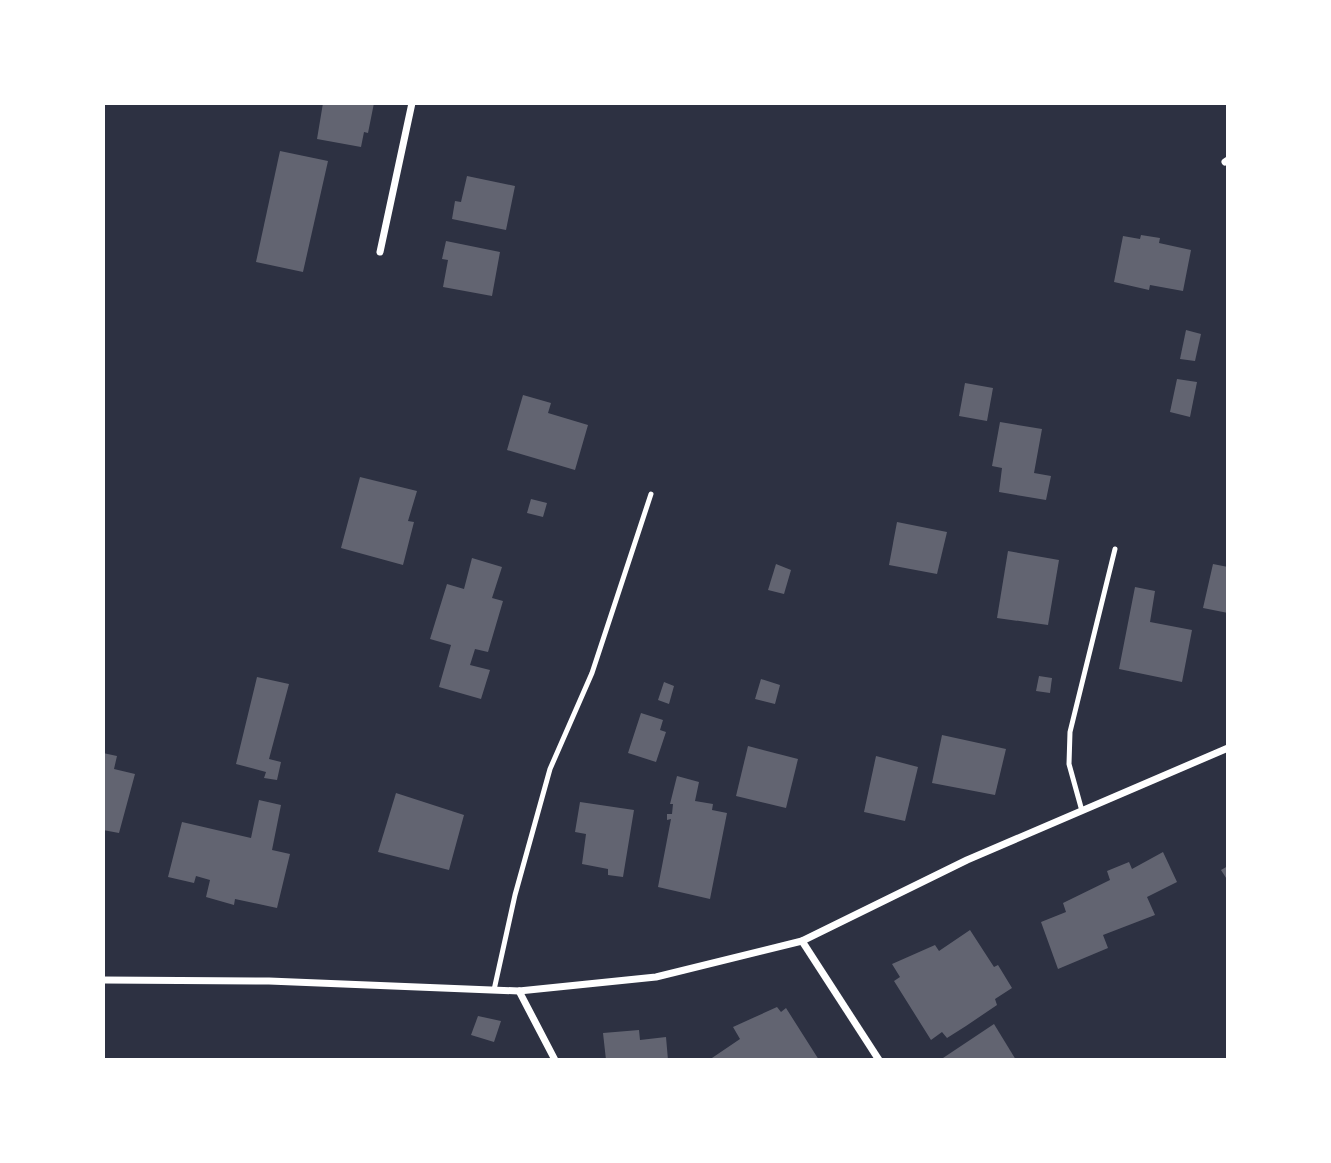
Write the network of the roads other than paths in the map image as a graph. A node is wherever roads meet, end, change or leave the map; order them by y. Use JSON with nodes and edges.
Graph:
{"nodes":[{"id":1,"x":412,"y":103,"type":"edge"},
{"id":2,"x":380,"y":252,"type":"dead end"},
{"id":3,"x":651,"y":494,"type":"dead end"},
{"id":4,"x":1115,"y":549,"type":"dead end"},
{"id":5,"x":1228,"y":748,"type":"edge"},
{"id":6,"x":1082,"y":811,"type":"junction"},
{"id":7,"x":802,"y":941,"type":"junction"},
{"id":8,"x":103,"y":980,"type":"edge"},
{"id":9,"x":494,"y":989,"type":"junction"},
{"id":10,"x":519,"y":991,"type":"junction"},
{"id":11,"x":555,"y":1060,"type":"edge"},
{"id":12,"x":879,"y":1060,"type":"edge"}],
"edges":[{"from":1,"to":2,"type":"street"},
{"from":3,"to":9,"type":"lane"},
{"from":4,"to":6,"type":"lane"},
{"from":5,"to":6,"type":"street"},
{"from":6,"to":7,"type":"street"},
{"from":7,"to":10,"type":"street"},
{"from":7,"to":12,"type":"street"},
{"from":8,"to":9,"type":"street"},
{"from":9,"to":10,"type":"street"},
{"from":10,"to":11,"type":"street"}]}
